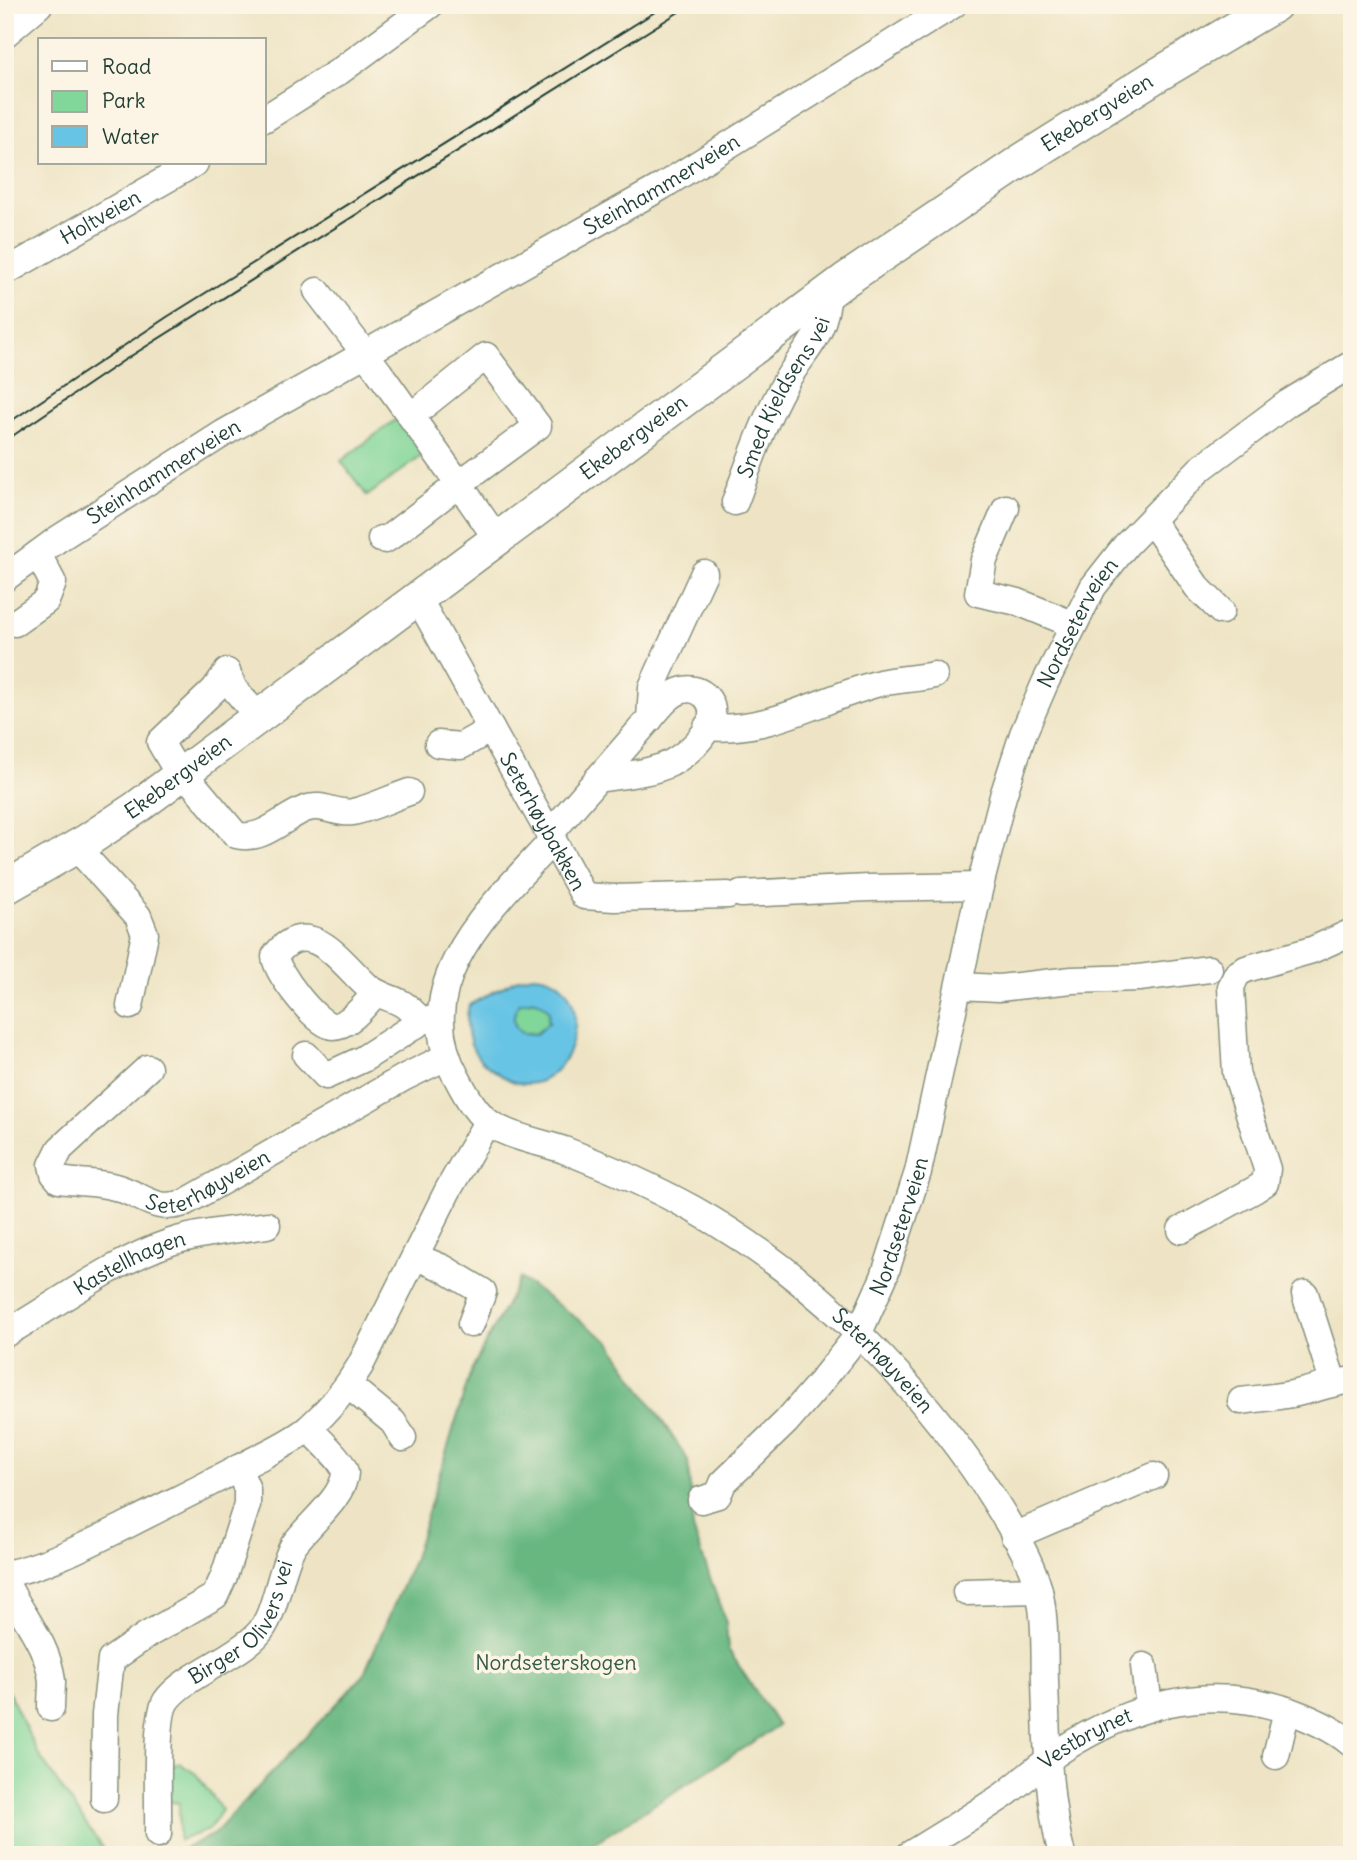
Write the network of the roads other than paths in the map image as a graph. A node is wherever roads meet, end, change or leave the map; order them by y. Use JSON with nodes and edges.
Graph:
{"nodes":[{"id":1,"x":39,"y":5,"type":"edge"},
{"id":2,"x":429,"y":5,"type":"edge"},
{"id":3,"x":953,"y":5,"type":"edge"},
{"id":4,"x":1275,"y":5,"type":"edge"},
{"id":5,"x":5,"y":34,"type":"edge"},
{"id":6,"x":266,"y":118,"type":"edge"},
{"id":7,"x":193,"y":164,"type":"edge"},
{"id":8,"x":5,"y":272,"type":"edge"},
{"id":9,"x":317,"y":291,"type":"dead end"},
{"id":10,"x":828,"y":293,"type":"junction"},
{"id":11,"x":365,"y":355,"type":"junction"},
{"id":12,"x":1352,"y":364,"type":"edge"},
{"id":13,"x":411,"y":416,"type":"junction"},
{"id":14,"x":459,"y":484,"type":"junction"},
{"id":15,"x":735,"y":502,"type":"dead end"},
{"id":16,"x":1006,"y":508,"type":"dead end"},
{"id":17,"x":1151,"y":520,"type":"junction"},
{"id":18,"x":381,"y":539,"type":"dead end"},
{"id":19,"x":497,"y":539,"type":"junction"},
{"id":20,"x":38,"y":554,"type":"junction"},
{"id":21,"x":704,"y":573,"type":"dead end"},
{"id":22,"x":5,"y":578,"type":"edge"},
{"id":23,"x":418,"y":598,"type":"junction"},
{"id":24,"x":1221,"y":611,"type":"dead end"},
{"id":25,"x":15,"y":623,"type":"dead end"},
{"id":26,"x":1072,"y":624,"type":"junction"},
{"id":27,"x":934,"y":675,"type":"dead end"},
{"id":28,"x":258,"y":717,"type":"junction"},
{"id":29,"x":650,"y":719,"type":"junction"},
{"id":30,"x":707,"y":727,"type":"junction"},
{"id":31,"x":491,"y":729,"type":"junction"},
{"id":32,"x":438,"y":744,"type":"dead end"},
{"id":33,"x":182,"y":774,"type":"junction"},
{"id":34,"x":597,"y":779,"type":"junction"},
{"id":35,"x":409,"y":792,"type":"dead end"},
{"id":36,"x":550,"y":838,"type":"junction"},
{"id":37,"x":76,"y":848,"type":"junction"},
{"id":38,"x":980,"y":886,"type":"junction"},
{"id":39,"x":5,"y":888,"type":"edge"},
{"id":40,"x":1352,"y":932,"type":"edge"},
{"id":41,"x":1209,"y":969,"type":"dead end"},
{"id":42,"x":959,"y":986,"type":"junction"},
{"id":43,"x":376,"y":993,"type":"dead end"},
{"id":44,"x":130,"y":1006,"type":"dead end"},
{"id":45,"x":431,"y":1019,"type":"junction"},
{"id":46,"x":306,"y":1055,"type":"dead end"},
{"id":47,"x":446,"y":1057,"type":"junction"},
{"id":48,"x":148,"y":1068,"type":"dead end"},
{"id":49,"x":487,"y":1122,"type":"junction"},
{"id":50,"x":268,"y":1226,"type":"dead end"},
{"id":51,"x":1181,"y":1230,"type":"dead end"},
{"id":52,"x":416,"y":1256,"type":"junction"},
{"id":53,"x":1304,"y":1294,"type":"dead end"},
{"id":54,"x":471,"y":1324,"type":"dead end"},
{"id":55,"x":5,"y":1334,"type":"edge"},
{"id":56,"x":858,"y":1335,"type":"junction"},
{"id":57,"x":1342,"y":1381,"type":"edge"},
{"id":58,"x":348,"y":1385,"type":"junction"},
{"id":59,"x":1241,"y":1401,"type":"dead end"},
{"id":60,"x":309,"y":1428,"type":"junction"},
{"id":61,"x":403,"y":1438,"type":"dead end"},
{"id":62,"x":238,"y":1468,"type":"junction"},
{"id":63,"x":1154,"y":1476,"type":"dead end"},
{"id":64,"x":710,"y":1498,"type":"dead end"},
{"id":65,"x":1014,"y":1536,"type":"junction"},
{"id":66,"x":5,"y":1574,"type":"edge"},
{"id":67,"x":5,"y":1581,"type":"edge"},
{"id":68,"x":1039,"y":1590,"type":"junction"},
{"id":69,"x":966,"y":1592,"type":"dead end"},
{"id":70,"x":1144,"y":1667,"type":"dead end"},
{"id":71,"x":1149,"y":1707,"type":"junction"},
{"id":72,"x":51,"y":1708,"type":"dead end"},
{"id":73,"x":1287,"y":1710,"type":"junction"},
{"id":74,"x":1352,"y":1744,"type":"edge"},
{"id":75,"x":1276,"y":1756,"type":"dead end"},
{"id":76,"x":1046,"y":1761,"type":"junction"},
{"id":77,"x":104,"y":1799,"type":"dead end"},
{"id":78,"x":163,"y":1820,"type":"dead end"},
{"id":79,"x":909,"y":1855,"type":"edge"},
{"id":80,"x":1062,"y":1855,"type":"edge"}],
"edges":[{"from":1,"to":5,"type":"street"},
{"from":2,"to":6,"type":"street"},
{"from":3,"to":11,"type":"street","name":"Steinhammerveien"},
{"from":4,"to":10,"type":"main road","name":"Ekebergveien"},
{"from":7,"to":8,"type":"street","name":"Holtveien"},
{"from":9,"to":11,"type":"street"},
{"from":10,"to":15,"type":"street","name":"Smed Kjeldsens vei"},
{"from":10,"to":19,"type":"main road","name":"Ekebergveien"},
{"from":11,"to":13,"type":"street"},
{"from":11,"to":20,"type":"street","name":"Steinhammerveien"},
{"from":12,"to":17,"type":"street","name":"Nordseterveien"},
{"from":13,"to":14,"type":"street"},
{"from":13,"to":14,"type":"street"},
{"from":14,"to":18,"type":"street"},
{"from":14,"to":19,"type":"street"},
{"from":16,"to":26,"type":"street"},
{"from":17,"to":24,"type":"street"},
{"from":17,"to":26,"type":"street","name":"Nordseterveien"},
{"from":19,"to":23,"type":"main road","name":"Ekebergveien"},
{"from":20,"to":22,"type":"street","name":"Steinhammerveien"},
{"from":20,"to":25,"type":"street"},
{"from":21,"to":29,"type":"street"},
{"from":23,"to":28,"type":"main road","name":"Ekebergveien"},
{"from":23,"to":31,"type":"street","name":"Seterhøybakken"},
{"from":26,"to":38,"type":"street","name":"Nordseterveien"},
{"from":27,"to":30,"type":"street"},
{"from":28,"to":33,"type":"main road","name":"Ekebergveien"},
{"from":28,"to":33,"type":"street"},
{"from":29,"to":30,"type":"street"},
{"from":29,"to":34,"type":"street"},
{"from":30,"to":34,"type":"street"},
{"from":31,"to":32,"type":"street","name":"Seterhøybakken"},
{"from":31,"to":36,"type":"street","name":"Seterhøybakken"},
{"from":33,"to":35,"type":"street"},
{"from":33,"to":37,"type":"main road","name":"Ekebergveien"},
{"from":34,"to":36,"type":"street"},
{"from":36,"to":38,"type":"street","name":"Seterhøybakken"},
{"from":36,"to":45,"type":"street"},
{"from":37,"to":39,"type":"main road","name":"Ekebergveien"},
{"from":37,"to":44,"type":"street"},
{"from":38,"to":42,"type":"street","name":"Nordseterveien"},
{"from":40,"to":51,"type":"street"},
{"from":41,"to":42,"type":"street"},
{"from":42,"to":56,"type":"street","name":"Nordseterveien"},
{"from":43,"to":45,"type":"street"},
{"from":45,"to":46,"type":"street"},
{"from":45,"to":47,"type":"street"},
{"from":47,"to":48,"type":"street","name":"Seterhøyveien"},
{"from":47,"to":49,"type":"street"},
{"from":49,"to":52,"type":"street"},
{"from":49,"to":56,"type":"street","name":"Seterhøyveien"},
{"from":50,"to":55,"type":"street","name":"Kastellhagen"},
{"from":52,"to":54,"type":"street"},
{"from":52,"to":58,"type":"street"},
{"from":53,"to":57,"type":"street"},
{"from":56,"to":64,"type":"street","name":"Nordseterveien"},
{"from":56,"to":65,"type":"street","name":"Seterhøyveien"},
{"from":57,"to":59,"type":"street"},
{"from":58,"to":60,"type":"street"},
{"from":58,"to":61,"type":"street"},
{"from":60,"to":62,"type":"street"},
{"from":60,"to":78,"type":"street","name":"Birger Olivers vei"},
{"from":62,"to":66,"type":"street"},
{"from":62,"to":77,"type":"street","name":"Birger Olivers vei"},
{"from":63,"to":65,"type":"street"},
{"from":65,"to":68,"type":"street","name":"Seterhøyveien"},
{"from":67,"to":72,"type":"street"},
{"from":68,"to":69,"type":"street"},
{"from":68,"to":76,"type":"street","name":"Seterhøyveien"},
{"from":70,"to":71,"type":"street"},
{"from":71,"to":73,"type":"street","name":"Vestbrynet"},
{"from":71,"to":76,"type":"street","name":"Vestbrynet"},
{"from":73,"to":74,"type":"street","name":"Vestbrynet"},
{"from":73,"to":75,"type":"street"},
{"from":76,"to":79,"type":"street","name":"Vestbrynet"},
{"from":76,"to":80,"type":"street","name":"Seterhøyveien"}]}
